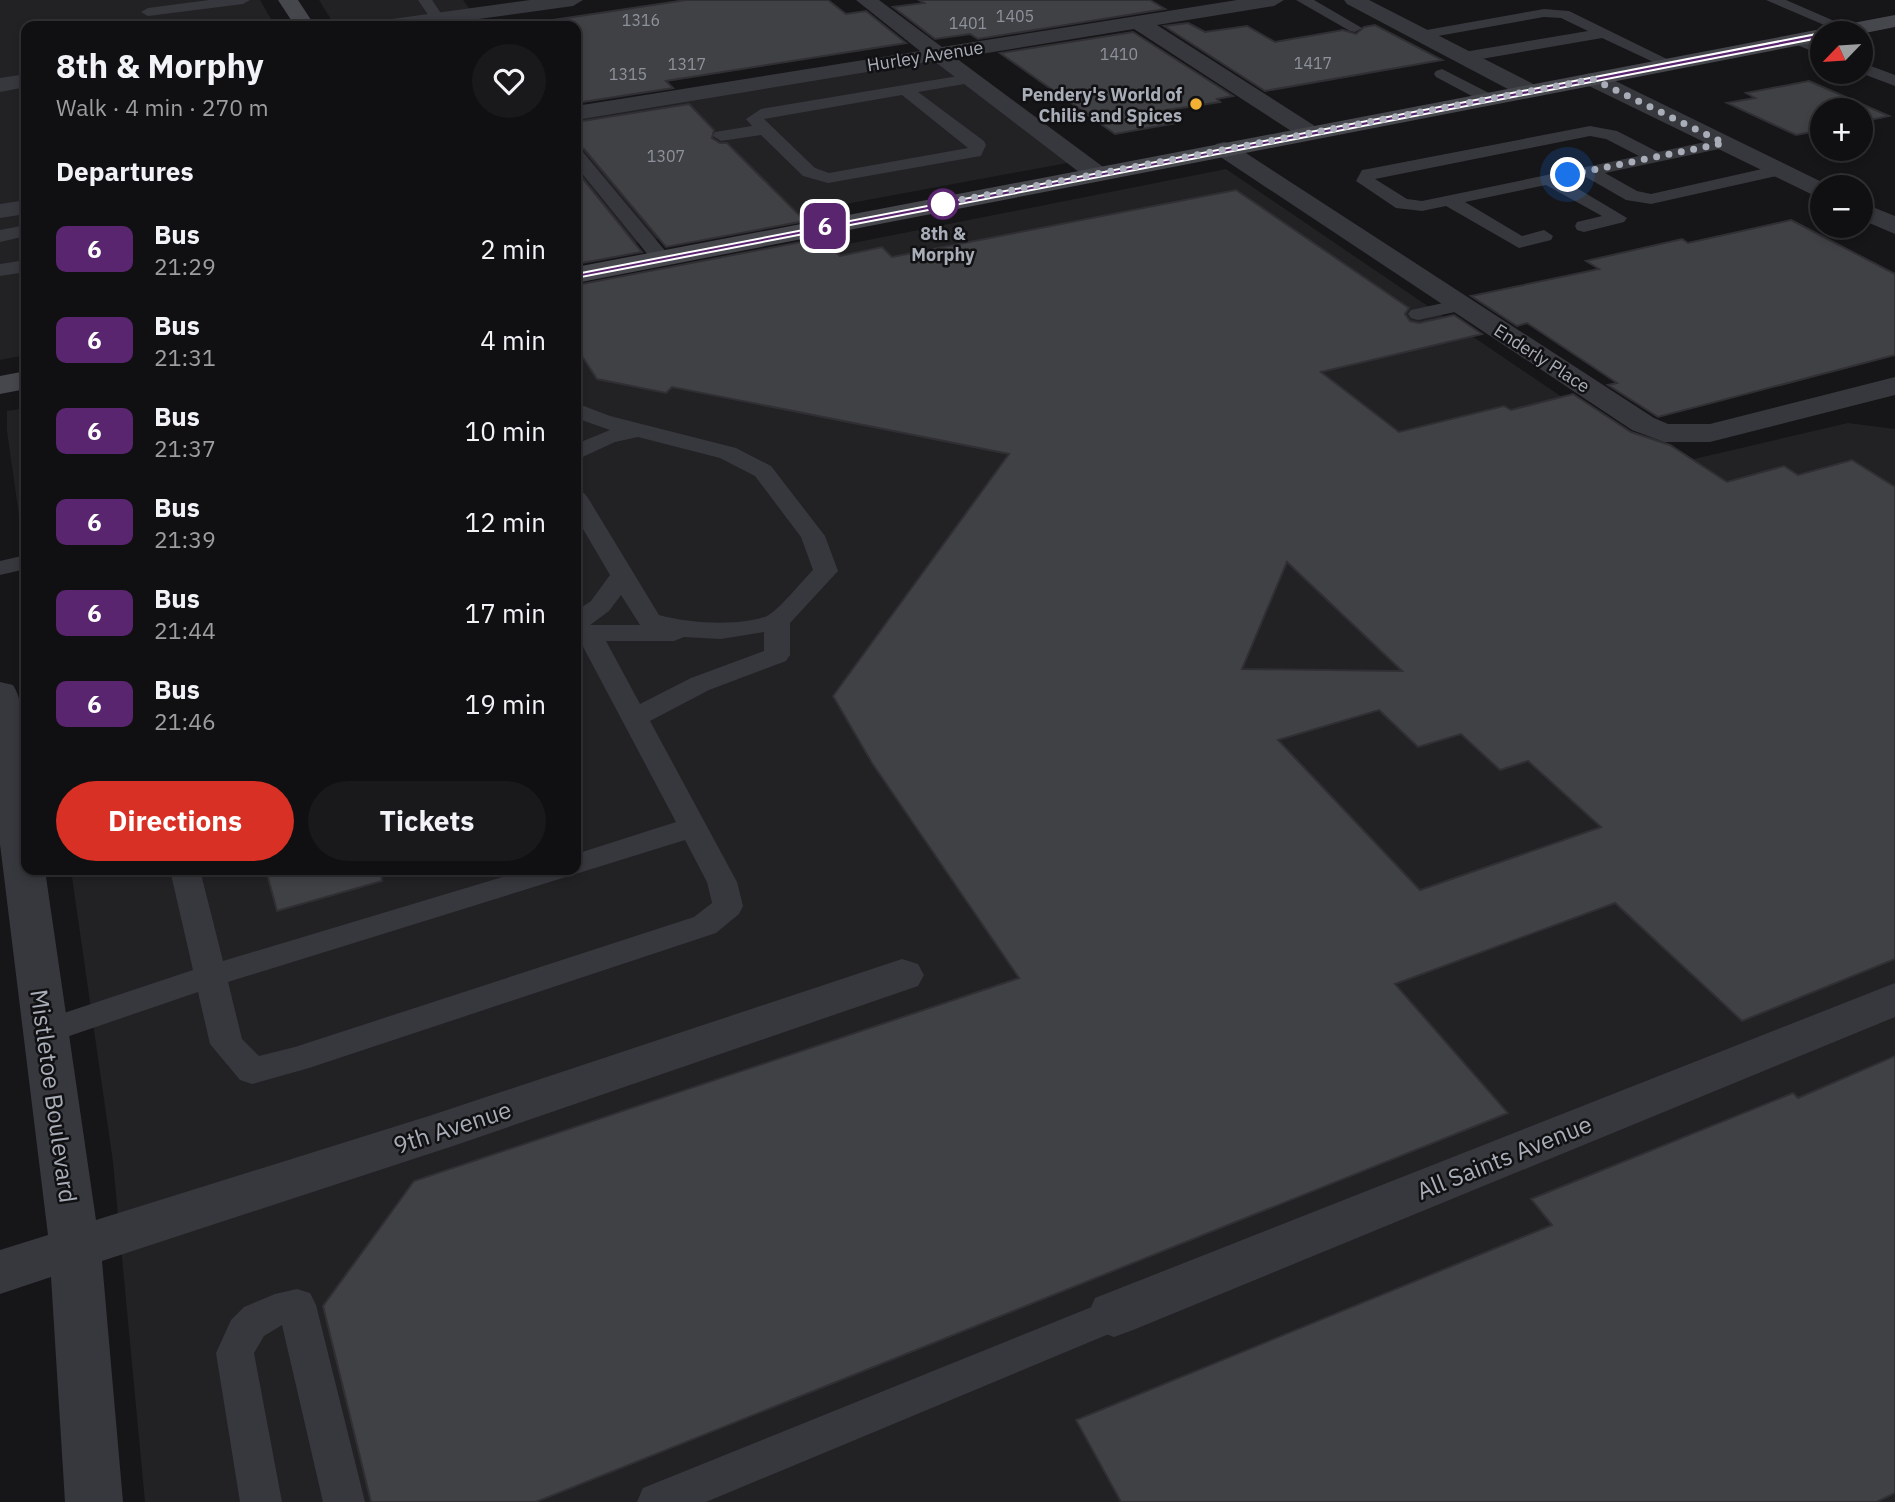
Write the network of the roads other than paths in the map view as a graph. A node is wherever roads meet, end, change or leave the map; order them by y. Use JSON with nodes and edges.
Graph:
{"nodes":[{"id":1,"x":243,"y":0,"type":"edge"},
{"id":2,"x":289,"y":0,"type":"edge"},
{"id":3,"x":425,"y":0,"type":"edge"},
{"id":4,"x":573,"y":0,"type":"edge"},
{"id":5,"x":866,"y":0,"type":"edge"},
{"id":6,"x":1274,"y":0,"type":"edge"},
{"id":7,"x":1303,"y":0,"type":"edge"},
{"id":8,"x":1354,"y":0,"type":"edge"},
{"id":9,"x":1773,"y":0,"type":"edge"},
{"id":10,"x":148,"y":13,"type":"edge"},
{"id":11,"x":438,"y":19,"type":"junction"},
{"id":12,"x":301,"y":21,"type":"edge"},
{"id":13,"x":423,"y":21,"type":"edge"},
{"id":14,"x":1817,"y":21,"type":"edge"},
{"id":15,"x":1895,"y":21,"type":"edge"},
{"id":16,"x":1138,"y":22,"type":"junction"},
{"id":17,"x":1873,"y":25,"type":"edge"},
{"id":18,"x":1355,"y":28,"type":"dead end"},
{"id":19,"x":1602,"y":33,"type":"junction"},
{"id":20,"x":1421,"y":35,"type":"junction"},
{"id":21,"x":1810,"y":37,"type":"edge"},
{"id":22,"x":1797,"y":40,"type":"junction"},
{"id":23,"x":1810,"y":45,"type":"edge"},
{"id":24,"x":938,"y":54,"type":"junction"},
{"id":25,"x":1464,"y":57,"type":"junction"},
{"id":26,"x":1669,"y":64,"type":"junction"},
{"id":27,"x":1873,"y":72,"type":"edge"},
{"id":28,"x":1442,"y":74,"type":"dead end"},
{"id":29,"x":970,"y":79,"type":"junction"},
{"id":30,"x":1593,"y":79,"type":"junction"},
{"id":31,"x":1895,"y":81,"type":"edge"},
{"id":32,"x":21,"y":82,"type":"edge"},
{"id":33,"x":0,"y":85,"type":"edge"},
{"id":34,"x":905,"y":90,"type":"junction"},
{"id":35,"x":1529,"y":91,"type":"junction"},
{"id":36,"x":1489,"y":99,"type":"junction"},
{"id":37,"x":581,"y":112,"type":"edge"},
{"id":38,"x":763,"y":121,"type":"junction"},
{"id":39,"x":1310,"y":133,"type":"junction"},
{"id":40,"x":721,"y":136,"type":"dead end"},
{"id":41,"x":1724,"y":143,"type":"junction"},
{"id":42,"x":1224,"y":149,"type":"junction"},
{"id":43,"x":1655,"y":157,"type":"junction"},
{"id":44,"x":581,"y":161,"type":"edge"},
{"id":45,"x":1780,"y":170,"type":"junction"},
{"id":46,"x":1588,"y":171,"type":"junction"},
{"id":47,"x":1097,"y":174,"type":"junction"},
{"id":48,"x":1548,"y":179,"type":"junction"},
{"id":49,"x":1810,"y":184,"type":"edge"},
{"id":50,"x":1448,"y":200,"type":"junction"},
{"id":51,"x":21,"y":208,"type":"edge"},
{"id":52,"x":0,"y":211,"type":"edge"},
{"id":53,"x":1873,"y":215,"type":"edge"},
{"id":54,"x":1584,"y":226,"type":"dead end"},
{"id":55,"x":1895,"y":226,"type":"edge"},
{"id":56,"x":21,"y":232,"type":"edge"},
{"id":57,"x":0,"y":236,"type":"edge"},
{"id":58,"x":1544,"y":236,"type":"dead end"},
{"id":59,"x":660,"y":257,"type":"junction"},
{"id":60,"x":21,"y":267,"type":"edge"},
{"id":61,"x":0,"y":270,"type":"edge"},
{"id":62,"x":581,"y":274,"type":"edge"},
{"id":63,"x":1462,"y":305,"type":"junction"},
{"id":64,"x":1418,"y":314,"type":"dead end"},
{"id":65,"x":21,"y":381,"type":"edge"},
{"id":66,"x":0,"y":385,"type":"edge"},
{"id":67,"x":1888,"y":393,"type":"edge"},
{"id":68,"x":581,"y":412,"type":"edge"},
{"id":69,"x":641,"y":429,"type":"junction"},
{"id":70,"x":581,"y":450,"type":"edge"},
{"id":71,"x":581,"y":506,"type":"edge"},
{"id":72,"x":21,"y":563,"type":"edge"},
{"id":73,"x":0,"y":568,"type":"edge"},
{"id":74,"x":622,"y":576,"type":"junction"},
{"id":75,"x":777,"y":621,"type":"junction"},
{"id":76,"x":581,"y":629,"type":"edge"},
{"id":77,"x":581,"y":630,"type":"edge"},
{"id":78,"x":721,"y":631,"type":"junction"},
{"id":79,"x":581,"y":632,"type":"edge"},
{"id":80,"x":634,"y":718,"type":"junction"},
{"id":81,"x":8,"y":735,"type":"edge"},
{"id":82,"x":693,"y":827,"type":"junction"},
{"id":83,"x":21,"y":837,"type":"edge"},
{"id":84,"x":581,"y":863,"type":"edge"},
{"id":85,"x":26,"y":875,"type":"edge"},
{"id":86,"x":186,"y":875,"type":"edge"},
{"id":87,"x":543,"y":875,"type":"edge"},
{"id":88,"x":902,"y":975,"type":"dead end"},
{"id":89,"x":209,"y":977,"type":"junction"},
{"id":90,"x":1895,"y":999,"type":"edge"},
{"id":91,"x":46,"y":1032,"type":"junction"},
{"id":92,"x":75,"y":1249,"type":"junction"},
{"id":93,"x":0,"y":1272,"type":"edge"},
{"id":94,"x":1114,"y":1314,"type":"joint"},
{"id":95,"x":94,"y":1502,"type":"edge"},
{"id":96,"x":261,"y":1502,"type":"edge"},
{"id":97,"x":344,"y":1502,"type":"edge"},
{"id":98,"x":658,"y":1502,"type":"edge"}],
"edges":[{"from":1,"to":10,"type":"lane"},
{"from":2,"to":12,"type":"main road"},
{"from":3,"to":11,"type":"lane"},
{"from":4,"to":11,"type":"street"},
{"from":5,"to":24,"type":"street"},
{"from":6,"to":16,"type":"street","name":"Hurley Avenue"},
{"from":7,"to":18,"type":"lane"},
{"from":8,"to":20,"type":"street"},
{"from":9,"to":14,"type":"lane"},
{"from":11,"to":13,"type":"street"},
{"from":15,"to":17,"type":"main road"},
{"from":16,"to":24,"type":"street","name":"Hurley Avenue"},
{"from":16,"to":39,"type":"street"},
{"from":19,"to":20,"type":"lane"},
{"from":19,"to":25,"type":"lane"},
{"from":19,"to":26,"type":"lane"},
{"from":20,"to":25,"type":"street"},
{"from":21,"to":22,"type":"main road"},
{"from":22,"to":23,"type":"lane"},
{"from":22,"to":26,"type":"main road"},
{"from":24,"to":29,"type":"street"},
{"from":24,"to":37,"type":"street","name":"Hurley Avenue"},
{"from":25,"to":35,"type":"street"},
{"from":26,"to":30,"type":"main road"},
{"from":27,"to":31,"type":"lane"},
{"from":28,"to":36,"type":"lane"},
{"from":29,"to":34,"type":"lane"},
{"from":29,"to":47,"type":"street"},
{"from":30,"to":35,"type":"main road"},
{"from":30,"to":41,"type":"street"},
{"from":32,"to":33,"type":"street"},
{"from":34,"to":38,"type":"lane"},
{"from":34,"to":38,"type":"lane"},
{"from":35,"to":36,"type":"main road"},
{"from":36,"to":39,"type":"main road"},
{"from":38,"to":40,"type":"lane"},
{"from":39,"to":42,"type":"main road"},
{"from":41,"to":43,"type":"lane"},
{"from":41,"to":45,"type":"street"},
{"from":42,"to":47,"type":"main road"},
{"from":42,"to":63,"type":"street","name":"Enderly Place"},
{"from":43,"to":46,"type":"lane"},
{"from":43,"to":50,"type":"lane"},
{"from":44,"to":59,"type":"lane"},
{"from":45,"to":46,"type":"lane"},
{"from":45,"to":49,"type":"street"},
{"from":46,"to":48,"type":"lane"},
{"from":47,"to":59,"type":"main road"},
{"from":48,"to":50,"type":"lane"},
{"from":48,"to":54,"type":"lane"},
{"from":50,"to":58,"type":"lane"},
{"from":51,"to":52,"type":"street"},
{"from":53,"to":55,"type":"street"},
{"from":56,"to":57,"type":"lane"},
{"from":59,"to":62,"type":"main road"},
{"from":60,"to":61,"type":"lane"},
{"from":63,"to":64,"type":"lane"},
{"from":63,"to":67,"type":"street","name":"Enderly Place"},
{"from":65,"to":66,"type":"main road"},
{"from":68,"to":69,"type":"lane"},
{"from":69,"to":70,"type":"lane"},
{"from":69,"to":75,"type":"lane"},
{"from":71,"to":74,"type":"lane"},
{"from":72,"to":73,"type":"lane"},
{"from":74,"to":76,"type":"lane"},
{"from":74,"to":78,"type":"lane"},
{"from":75,"to":78,"type":"lane"},
{"from":75,"to":80,"type":"lane"},
{"from":77,"to":78,"type":"lane"},
{"from":79,"to":80,"type":"lane"},
{"from":80,"to":82,"type":"lane"},
{"from":81,"to":83,"type":"street","name":"Mistletoe Boulevard"},
{"from":82,"to":84,"type":"lane"},
{"from":82,"to":89,"type":"lane"},
{"from":85,"to":91,"type":"street","name":"Mistletoe Boulevard"},
{"from":86,"to":89,"type":"lane"},
{"from":87,"to":89,"type":"lane"},
{"from":88,"to":92,"type":"street","name":"9th Avenue"},
{"from":89,"to":91,"type":"lane"},
{"from":90,"to":94,"type":"street","name":"All Saints Avenue"},
{"from":91,"to":92,"type":"street","name":"Mistletoe Boulevard"},
{"from":92,"to":93,"type":"street","name":"9th Avenue"},
{"from":92,"to":95,"type":"street","name":"Mistletoe Boulevard"},
{"from":94,"to":98,"type":"lane"},
{"from":96,"to":97,"type":"lane"}]}
